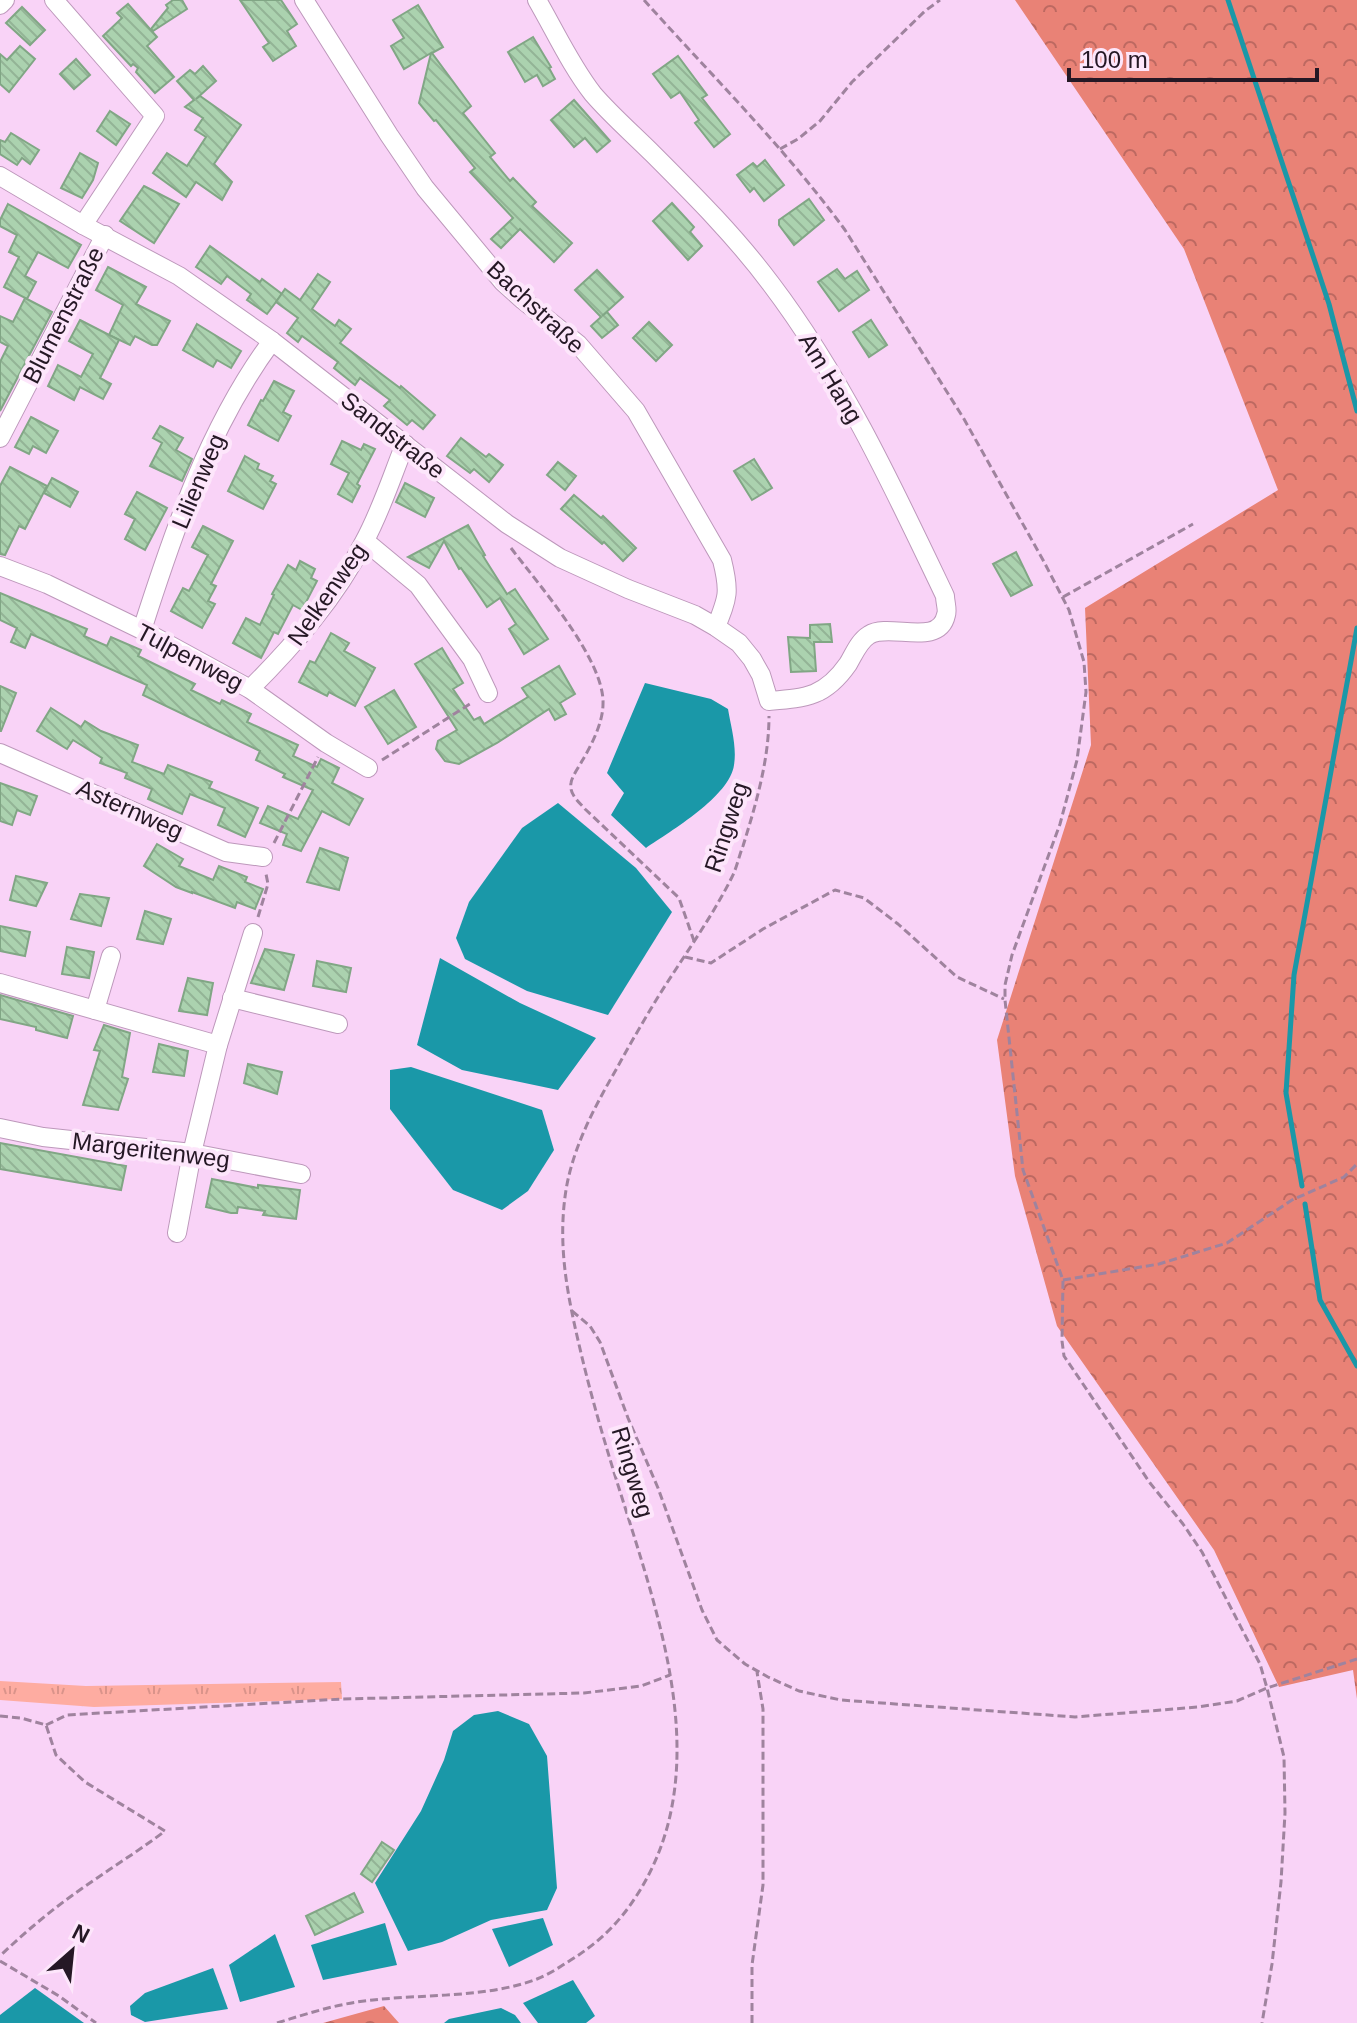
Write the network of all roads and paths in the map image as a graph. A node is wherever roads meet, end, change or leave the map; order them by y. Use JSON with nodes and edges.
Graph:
{"nodes":[{"id":1,"x":5,"y":0,"type":"edge"},
{"id":2,"x":54,"y":0,"type":"edge"},
{"id":3,"x":304,"y":0,"type":"edge"},
{"id":4,"x":537,"y":0,"type":"edge"},
{"id":5,"x":644,"y":0,"type":"edge"},
{"id":6,"x":940,"y":0,"type":"edge"},
{"id":7,"x":0,"y":5,"type":"edge"},
{"id":8,"x":779,"y":150,"type":"junction"},
{"id":9,"x":0,"y":176,"type":"edge"},
{"id":10,"x":83,"y":225,"type":"junction"},
{"id":11,"x":105,"y":235,"type":"junction"},
{"id":12,"x":272,"y":341,"type":"junction"},
{"id":13,"x":0,"y":438,"type":"edge"},
{"id":14,"x":405,"y":444,"type":"junction"},
{"id":15,"x":1193,"y":524,"type":"dead end"},
{"id":16,"x":365,"y":541,"type":"junction"},
{"id":17,"x":508,"y":545,"type":"dead end"},
{"id":18,"x":0,"y":566,"type":"edge"},
{"id":19,"x":1063,"y":597,"type":"junction"},
{"id":20,"x":716,"y":627,"type":"junction"},
{"id":21,"x":142,"y":630,"type":"junction"},
{"id":22,"x":250,"y":689,"type":"junction"},
{"id":23,"x":488,"y":693,"type":"joint"},
{"id":24,"x":769,"y":701,"type":"junction"},
{"id":25,"x":326,"y":743,"type":"junction"},
{"id":26,"x":0,"y":753,"type":"edge"},
{"id":27,"x":368,"y":768,"type":"joint"},
{"id":28,"x":263,"y":857,"type":"junction"},
{"id":29,"x":253,"y":933,"type":"joint"},
{"id":30,"x":694,"y":941,"type":"junction"},
{"id":31,"x":111,"y":956,"type":"dead end"},
{"id":32,"x":685,"y":957,"type":"junction"},
{"id":33,"x":0,"y":983,"type":"edge"},
{"id":34,"x":232,"y":998,"type":"junction"},
{"id":35,"x":1005,"y":1000,"type":"junction"},
{"id":36,"x":95,"y":1010,"type":"junction"},
{"id":37,"x":338,"y":1024,"type":"dead end"},
{"id":38,"x":218,"y":1045,"type":"junction"},
{"id":39,"x":0,"y":1128,"type":"edge"},
{"id":40,"x":192,"y":1153,"type":"junction"},
{"id":41,"x":1357,"y":1164,"type":"edge"},
{"id":42,"x":301,"y":1174,"type":"dead end"},
{"id":43,"x":177,"y":1233,"type":"dead end"},
{"id":44,"x":1063,"y":1280,"type":"junction"},
{"id":45,"x":571,"y":1310,"type":"junction"},
{"id":46,"x":1357,"y":1659,"type":"edge"},
{"id":47,"x":756,"y":1671,"type":"junction"},
{"id":48,"x":670,"y":1675,"type":"junction"},
{"id":49,"x":1267,"y":1688,"type":"junction"},
{"id":50,"x":0,"y":1716,"type":"edge"},
{"id":51,"x":46,"y":1725,"type":"junction"},
{"id":52,"x":0,"y":1959,"type":"edge"},
{"id":53,"x":96,"y":2023,"type":"edge"},
{"id":54,"x":277,"y":2023,"type":"edge"},
{"id":55,"x":752,"y":2023,"type":"edge"},
{"id":56,"x":1262,"y":2023,"type":"edge"}],
"edges":[{"from":1,"to":7,"type":"street"},
{"from":2,"to":10,"type":"street"},
{"from":3,"to":20,"type":"street","name":"Bachstraße"},
{"from":4,"to":24,"type":"street","name":"Am Hang"},
{"from":5,"to":8,"type":"path"},
{"from":6,"to":8,"type":"path"},
{"from":8,"to":19,"type":"path"},
{"from":9,"to":10,"type":"street","name":"Sandstraße"},
{"from":10,"to":11,"type":"street","name":"Sandstraße"},
{"from":11,"to":12,"type":"street","name":"Sandstraße"},
{"from":11,"to":13,"type":"street","name":"Blumenstraße"},
{"from":12,"to":14,"type":"street","name":"Sandstraße"},
{"from":12,"to":21,"type":"street","name":"Lilienweg"},
{"from":14,"to":16,"type":"street","name":"Nelkenweg"},
{"from":14,"to":20,"type":"street","name":"Sandstraße"},
{"from":15,"to":19,"type":"path"},
{"from":16,"to":22,"type":"street","name":"Nelkenweg"},
{"from":16,"to":23,"type":"street"},
{"from":17,"to":30,"type":"path"},
{"from":18,"to":21,"type":"street","name":"Tulpenweg"},
{"from":19,"to":35,"type":"path"},
{"from":20,"to":24,"type":"street","name":"Sandstraße"},
{"from":21,"to":22,"type":"street","name":"Tulpenweg"},
{"from":22,"to":25,"type":"street","name":"Tulpenweg"},
{"from":23,"to":27,"type":"path"},
{"from":24,"to":30,"type":"path","name":"Ringweg"},
{"from":25,"to":27,"type":"street","name":"Tulpenweg"},
{"from":25,"to":28,"type":"path"},
{"from":26,"to":28,"type":"street","name":"Asternweg"},
{"from":28,"to":29,"type":"path"},
{"from":29,"to":34,"type":"street"},
{"from":30,"to":32,"type":"path","name":"Ringweg"},
{"from":31,"to":36,"type":"street"},
{"from":32,"to":35,"type":"path"},
{"from":32,"to":45,"type":"path","name":"Ringweg"},
{"from":33,"to":36,"type":"street"},
{"from":34,"to":37,"type":"street"},
{"from":34,"to":38,"type":"street"},
{"from":35,"to":44,"type":"path"},
{"from":36,"to":38,"type":"street"},
{"from":38,"to":40,"type":"street"},
{"from":39,"to":40,"type":"street","name":"Margeritenweg"},
{"from":40,"to":42,"type":"street","name":"Margeritenweg"},
{"from":40,"to":43,"type":"street"},
{"from":41,"to":44,"type":"path"},
{"from":44,"to":49,"type":"path"},
{"from":45,"to":47,"type":"path"},
{"from":45,"to":48,"type":"path","name":"Ringweg"},
{"from":46,"to":49,"type":"path"},
{"from":47,"to":49,"type":"path"},
{"from":47,"to":55,"type":"path"},
{"from":48,"to":51,"type":"path"},
{"from":48,"to":54,"type":"path","name":"Ringweg"},
{"from":49,"to":56,"type":"path"},
{"from":50,"to":51,"type":"path"},
{"from":51,"to":52,"type":"path"},
{"from":52,"to":53,"type":"path"}]}
